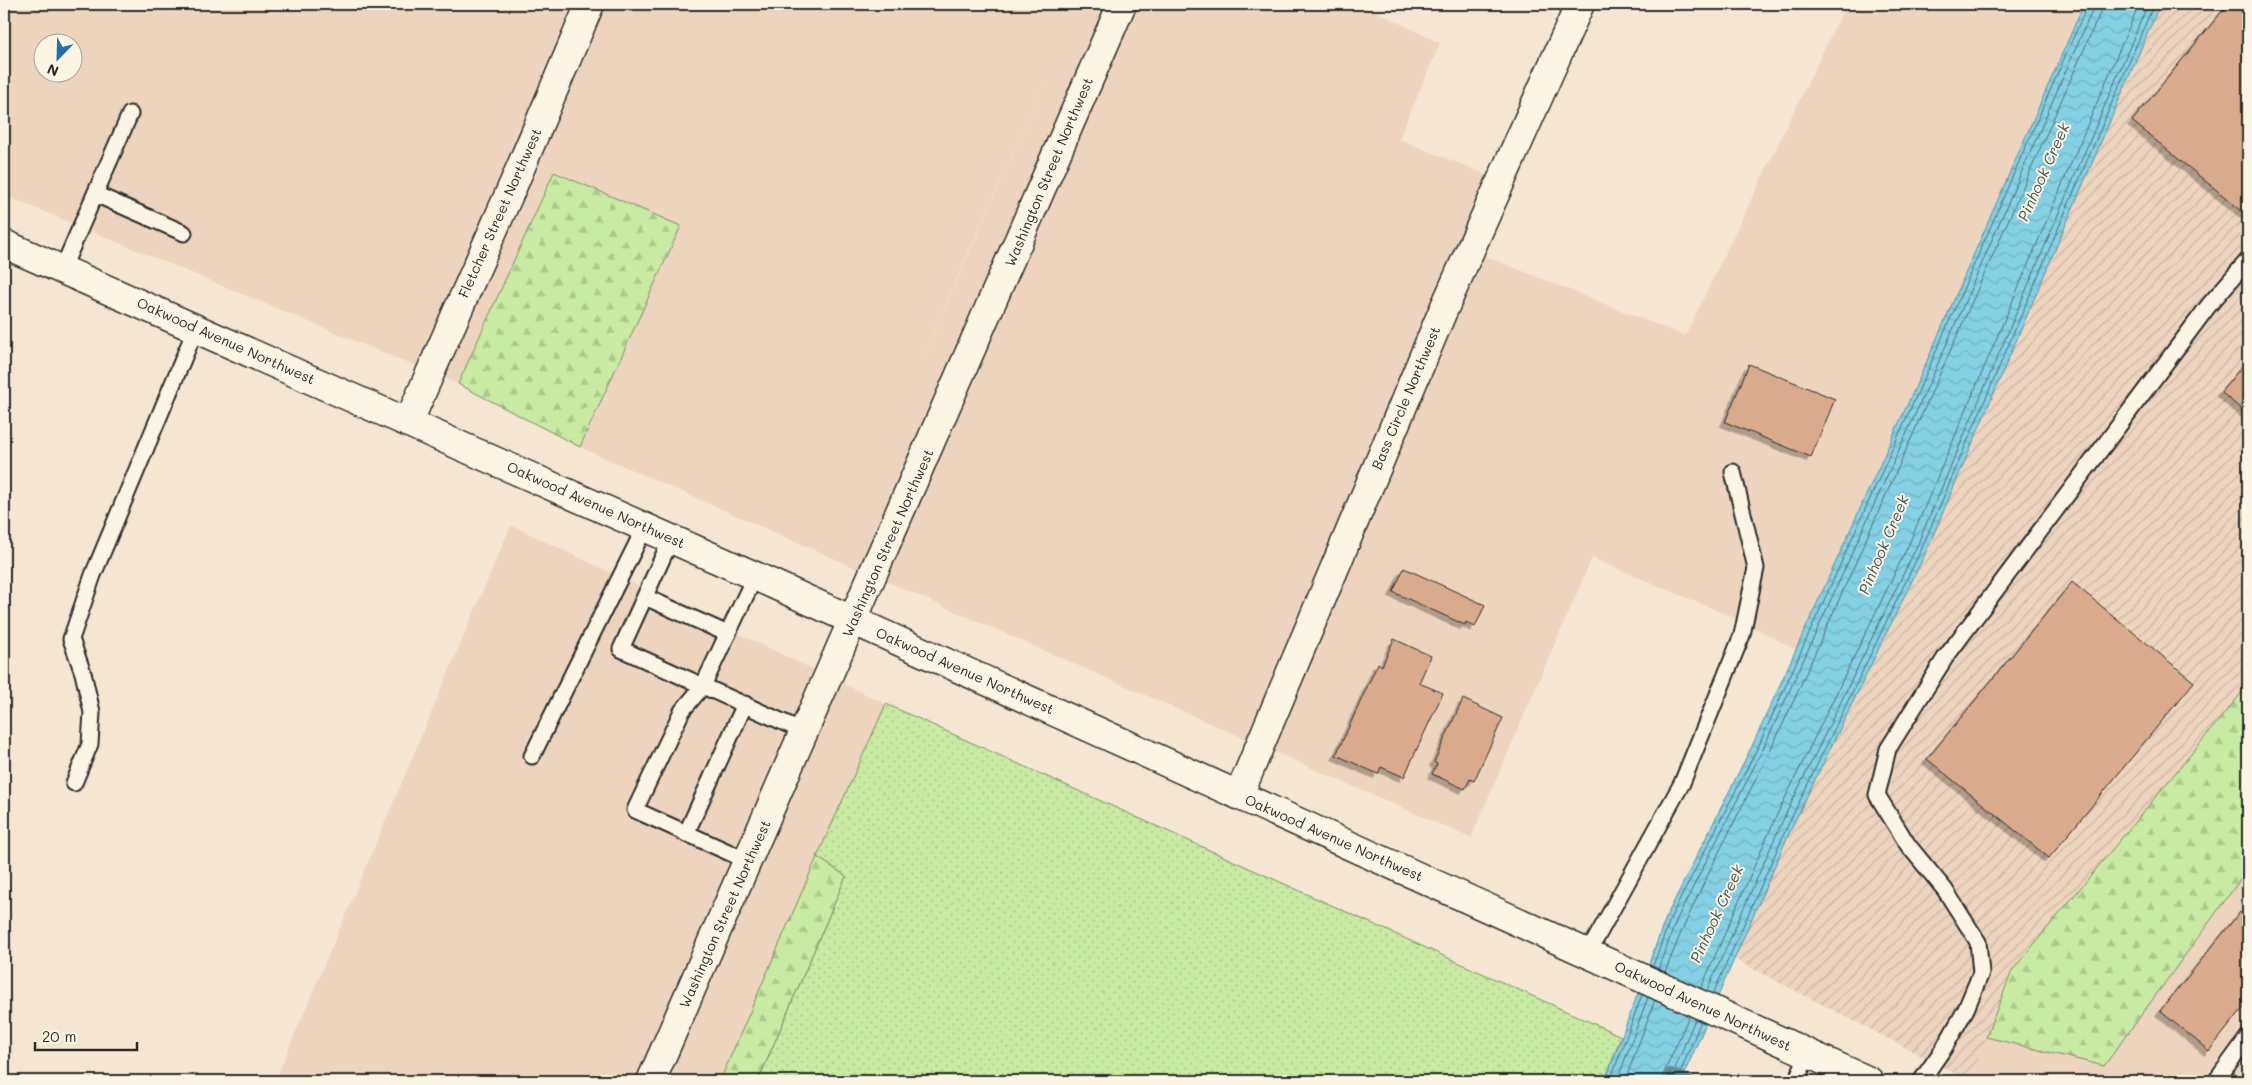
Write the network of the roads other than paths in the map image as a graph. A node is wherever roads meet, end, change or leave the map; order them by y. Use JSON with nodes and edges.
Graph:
{"nodes":[{"id":1,"x":590,"y":4,"type":"edge"},
{"id":2,"x":1122,"y":4,"type":"edge"},
{"id":3,"x":1580,"y":4,"type":"edge"},
{"id":4,"x":130,"y":114,"type":"dead end"},
{"id":5,"x":95,"y":194,"type":"junction"},
{"id":6,"x":184,"y":233,"type":"dead end"},
{"id":7,"x":4,"y":244,"type":"edge"},
{"id":8,"x":2248,"y":260,"type":"edge"},
{"id":9,"x":62,"y":270,"type":"junction"},
{"id":10,"x":196,"y":328,"type":"junction"},
{"id":11,"x":409,"y":421,"type":"junction"},
{"id":12,"x":1733,"y":472,"type":"dead end"},
{"id":13,"x":645,"y":527,"type":"junction"},
{"id":14,"x":671,"y":539,"type":"junction"},
{"id":15,"x":755,"y":576,"type":"junction"},
{"id":16,"x":645,"y":597,"type":"junction"},
{"id":17,"x":854,"y":621,"type":"junction"},
{"id":18,"x":728,"y":634,"type":"junction"},
{"id":19,"x":703,"y":686,"type":"junction"},
{"id":20,"x":745,"y":704,"type":"junction"},
{"id":21,"x":805,"y":732,"type":"junction"},
{"id":22,"x":532,"y":756,"type":"dead end"},
{"id":23,"x":74,"y":783,"type":"dead end"},
{"id":24,"x":1239,"y":795,"type":"junction"},
{"id":25,"x":686,"y":834,"type":"junction"},
{"id":26,"x":748,"y":861,"type":"junction"},
{"id":27,"x":1588,"y":953,"type":"junction"},
{"id":28,"x":2248,"y":1037,"type":"edge"},
{"id":29,"x":1808,"y":1054,"type":"junction"},
{"id":30,"x":651,"y":1081,"type":"edge"},
{"id":31,"x":1796,"y":1081,"type":"edge"},
{"id":32,"x":1869,"y":1081,"type":"edge"},
{"id":33,"x":1921,"y":1081,"type":"edge"},
{"id":34,"x":2216,"y":1081,"type":"edge"}],
"edges":[{"from":1,"to":11,"type":"street","name":"Fletcher Street Northwest"},
{"from":2,"to":17,"type":"street","name":"Washington Street Northwest"},
{"from":3,"to":24,"type":"street","name":"Bass Circle Northwest"},
{"from":4,"to":5,"type":"lane"},
{"from":5,"to":6,"type":"lane"},
{"from":5,"to":9,"type":"lane"},
{"from":7,"to":9,"type":"street","name":"Oakwood Avenue Northwest"},
{"from":8,"to":33,"type":"lane"},
{"from":9,"to":10,"type":"street","name":"Oakwood Avenue Northwest"},
{"from":10,"to":11,"type":"street","name":"Oakwood Avenue Northwest"},
{"from":10,"to":23,"type":"lane"},
{"from":11,"to":13,"type":"street","name":"Oakwood Avenue Northwest"},
{"from":12,"to":27,"type":"lane"},
{"from":13,"to":14,"type":"street","name":"Oakwood Avenue Northwest"},
{"from":13,"to":22,"type":"lane"},
{"from":14,"to":15,"type":"street","name":"Oakwood Avenue Northwest"},
{"from":14,"to":16,"type":"lane"},
{"from":15,"to":17,"type":"street","name":"Oakwood Avenue Northwest"},
{"from":15,"to":18,"type":"lane"},
{"from":16,"to":18,"type":"lane"},
{"from":16,"to":19,"type":"lane"},
{"from":17,"to":21,"type":"street","name":"Washington Street Northwest"},
{"from":17,"to":24,"type":"street","name":"Oakwood Avenue Northwest"},
{"from":18,"to":19,"type":"lane"},
{"from":19,"to":20,"type":"lane"},
{"from":19,"to":25,"type":"lane"},
{"from":20,"to":21,"type":"lane"},
{"from":20,"to":25,"type":"lane"},
{"from":21,"to":26,"type":"street","name":"Washington Street Northwest"},
{"from":24,"to":27,"type":"street","name":"Oakwood Avenue Northwest"},
{"from":25,"to":26,"type":"lane"},
{"from":26,"to":30,"type":"street","name":"Washington Street Northwest"},
{"from":27,"to":29,"type":"street","name":"Oakwood Avenue Northwest"},
{"from":28,"to":34,"type":"lane"},
{"from":29,"to":31,"type":"lane"},
{"from":29,"to":32,"type":"street","name":"Oakwood Avenue Northwest"}]}
